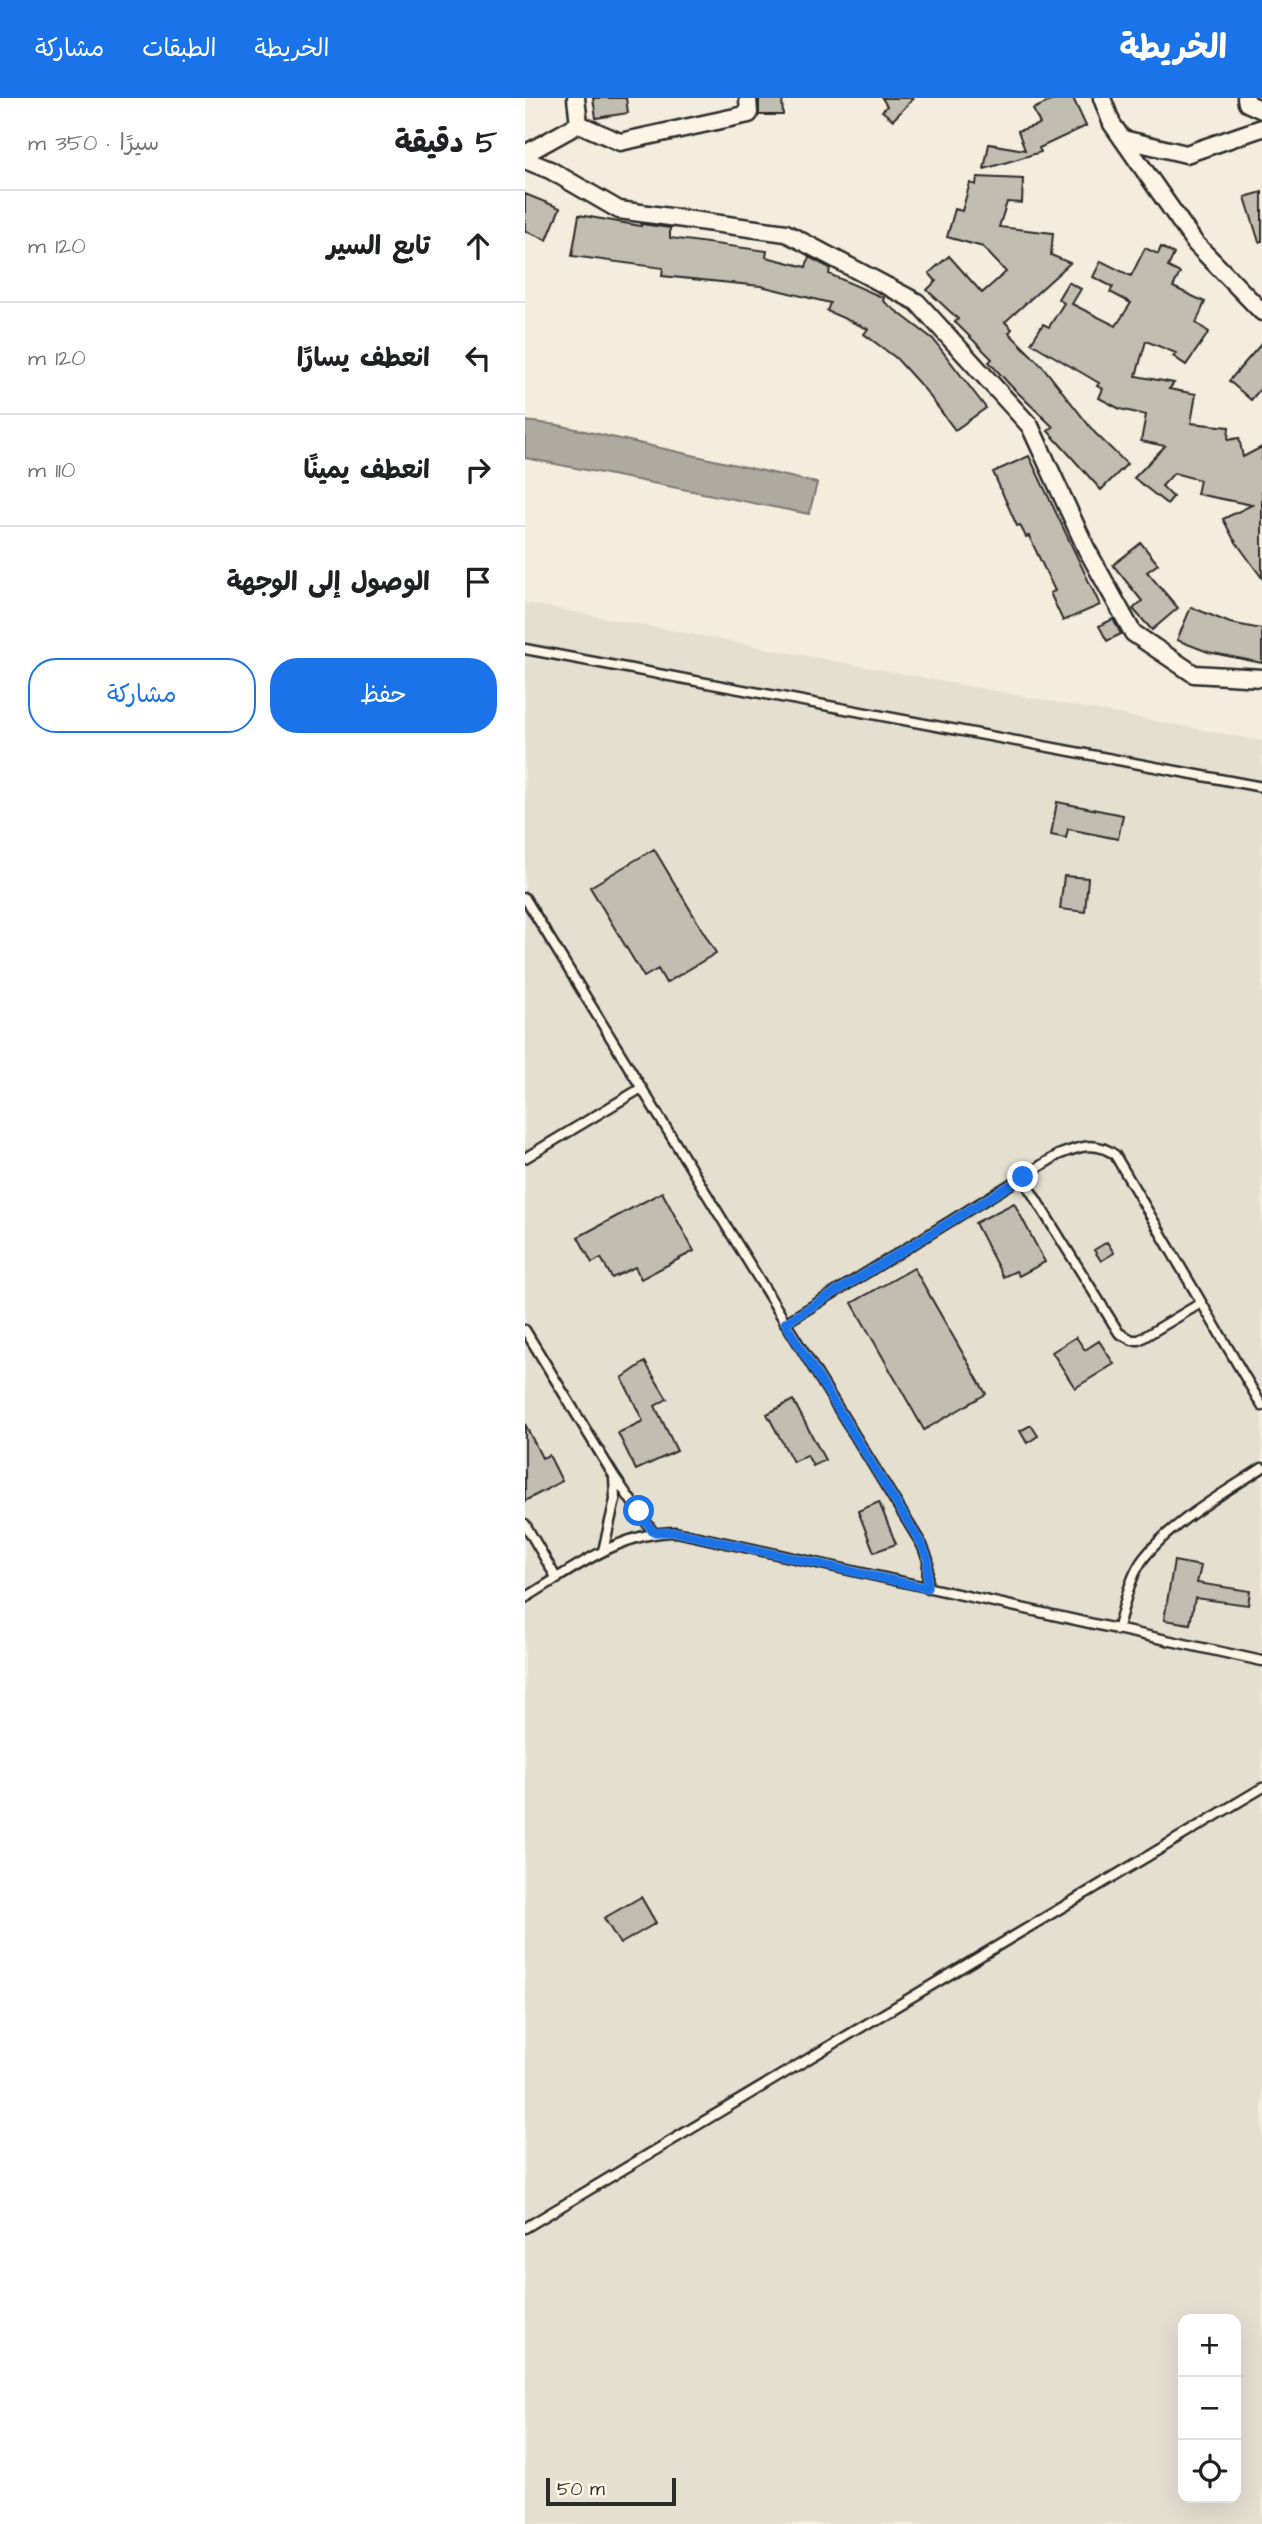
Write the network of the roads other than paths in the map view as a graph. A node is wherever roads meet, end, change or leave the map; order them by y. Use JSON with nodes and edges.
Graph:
{"nodes":[{"id":1,"x":576,"y":98,"type":"edge"},
{"id":2,"x":748,"y":98,"type":"edge"},
{"id":3,"x":1102,"y":98,"type":"edge"},
{"id":4,"x":1246,"y":98,"type":"edge"},
{"id":5,"x":1262,"y":110,"type":"edge"},
{"id":6,"x":579,"y":124,"type":"junction"},
{"id":7,"x":1262,"y":128,"type":"edge"},
{"id":8,"x":1123,"y":139,"type":"junction"},
{"id":9,"x":525,"y":154,"type":"edge"},
{"id":10,"x":525,"y":160,"type":"edge"},
{"id":11,"x":1262,"y":312,"type":"edge"},
{"id":12,"x":525,"y":649,"type":"edge"},
{"id":13,"x":1262,"y":678,"type":"edge"},
{"id":14,"x":1262,"y":787,"type":"edge"},
{"id":15,"x":525,"y":898,"type":"edge"},
{"id":16,"x":640,"y":1089,"type":"junction"},
{"id":17,"x":525,"y":1158,"type":"edge"},
{"id":18,"x":1023,"y":1177,"type":"junction"},
{"id":19,"x":1201,"y":1303,"type":"junction"},
{"id":20,"x":785,"y":1323,"type":"junction"},
{"id":21,"x":525,"y":1330,"type":"edge"},
{"id":22,"x":1262,"y":1406,"type":"edge"},
{"id":23,"x":1262,"y":1468,"type":"edge"},
{"id":24,"x":614,"y":1476,"type":"junction"},
{"id":25,"x":525,"y":1524,"type":"edge"},
{"id":26,"x":653,"y":1532,"type":"junction"},
{"id":27,"x":603,"y":1551,"type":"junction"},
{"id":28,"x":557,"y":1579,"type":"junction"},
{"id":29,"x":927,"y":1588,"type":"junction"},
{"id":30,"x":525,"y":1598,"type":"edge"},
{"id":31,"x":1117,"y":1629,"type":"junction"},
{"id":32,"x":1262,"y":1661,"type":"edge"},
{"id":33,"x":1262,"y":1788,"type":"edge"},
{"id":34,"x":525,"y":2228,"type":"edge"}],
"edges":[{"from":1,"to":6,"type":"street"},
{"from":2,"to":6,"type":"street"},
{"from":3,"to":8,"type":"street"},
{"from":4,"to":5,"type":"street"},
{"from":6,"to":9,"type":"street"},
{"from":7,"to":8,"type":"street"},
{"from":8,"to":11,"type":"street"},
{"from":10,"to":13,"type":"street"},
{"from":12,"to":14,"type":"lane"},
{"from":15,"to":16,"type":"lane"},
{"from":16,"to":17,"type":"lane"},
{"from":16,"to":20,"type":"lane"},
{"from":18,"to":19,"type":"lane"},
{"from":18,"to":19,"type":"lane"},
{"from":18,"to":20,"type":"lane"},
{"from":19,"to":22,"type":"lane"},
{"from":20,"to":29,"type":"lane"},
{"from":21,"to":24,"type":"lane"},
{"from":23,"to":31,"type":"lane"},
{"from":24,"to":26,"type":"lane"},
{"from":24,"to":27,"type":"lane"},
{"from":25,"to":28,"type":"lane"},
{"from":26,"to":27,"type":"lane"},
{"from":26,"to":29,"type":"lane"},
{"from":27,"to":28,"type":"lane"},
{"from":28,"to":30,"type":"lane"},
{"from":29,"to":31,"type":"lane"},
{"from":31,"to":32,"type":"lane"},
{"from":33,"to":34,"type":"lane"}]}
